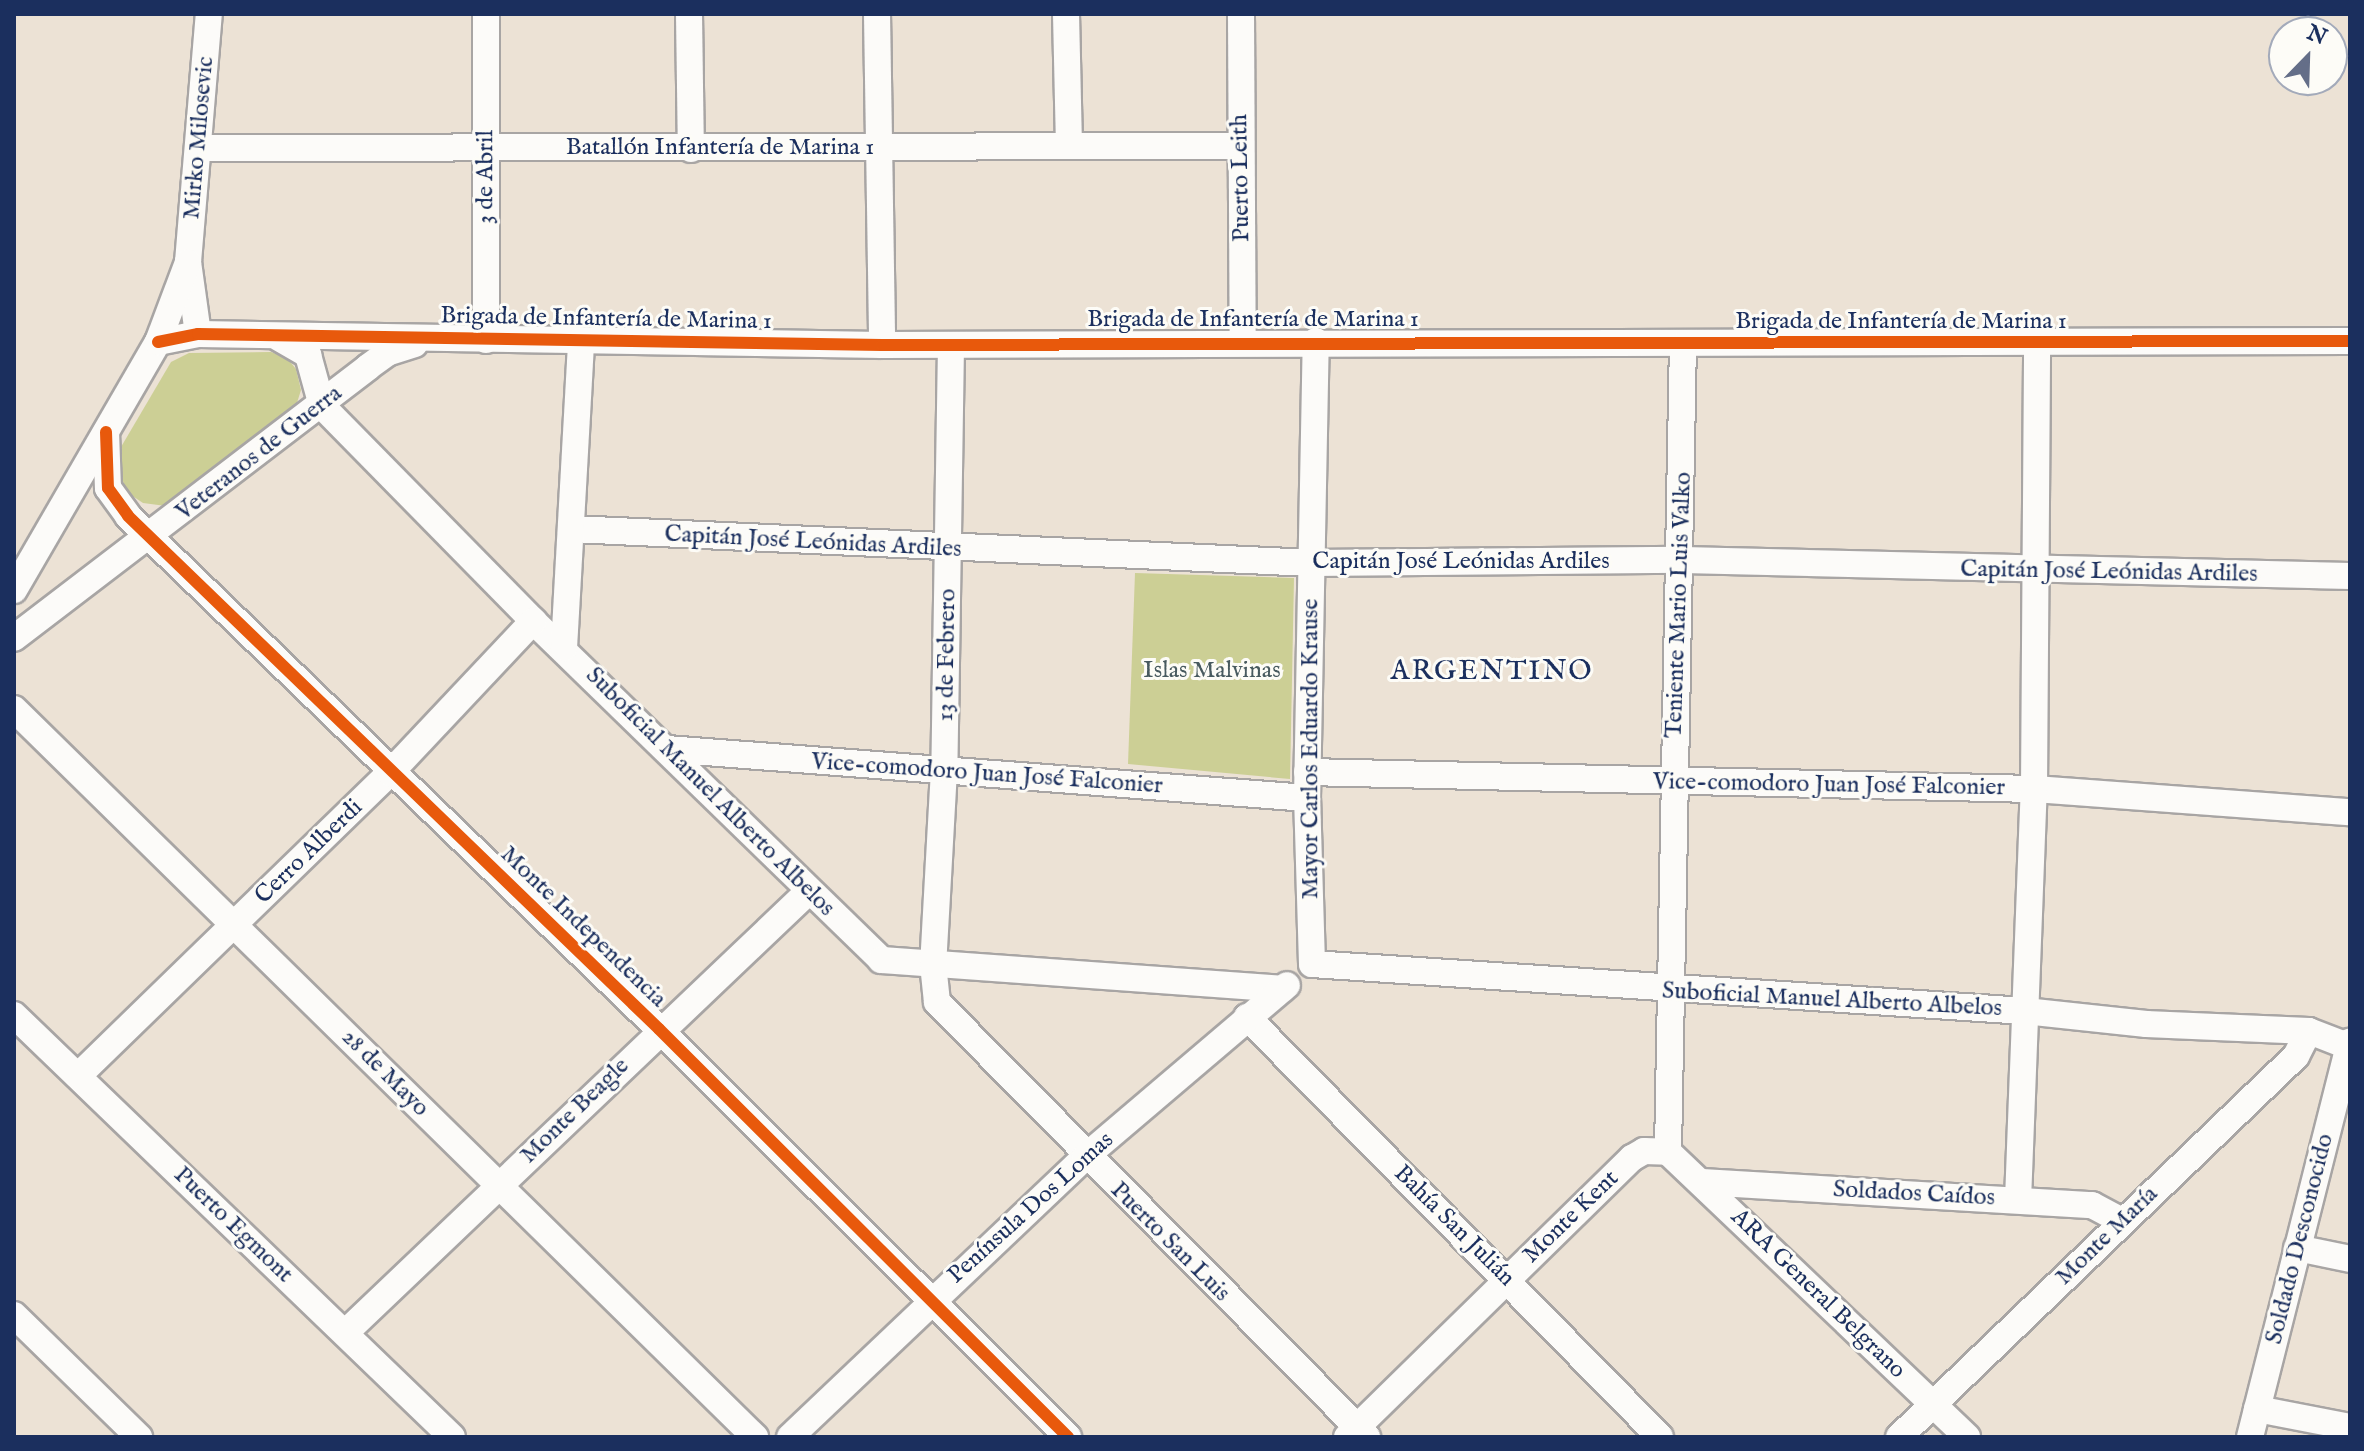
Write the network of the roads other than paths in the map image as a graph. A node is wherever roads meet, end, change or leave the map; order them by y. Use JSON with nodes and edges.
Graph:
{"nodes":[{"id":1,"x":209,"y":14,"type":"edge"},
{"id":2,"x":486,"y":14,"type":"edge"},
{"id":3,"x":689,"y":14,"type":"edge"},
{"id":4,"x":877,"y":14,"type":"edge"},
{"id":5,"x":1066,"y":14,"type":"edge"},
{"id":6,"x":1241,"y":14,"type":"edge"},
{"id":7,"x":1069,"y":145,"type":"junction"},
{"id":8,"x":1241,"y":146,"type":"junction"},
{"id":9,"x":198,"y":148,"type":"junction"},
{"id":10,"x":486,"y":148,"type":"junction"},
{"id":11,"x":879,"y":148,"type":"junction"},
{"id":12,"x":691,"y":149,"type":"junction"},
{"id":13,"x":188,"y":262,"type":"junction"},
{"id":14,"x":198,"y":334,"type":"junction"},
{"id":15,"x":272,"y":335,"type":"junction"},
{"id":16,"x":434,"y":339,"type":"junction"},
{"id":17,"x":486,"y":340,"type":"junction"},
{"id":18,"x":581,"y":340,"type":"junction"},
{"id":19,"x":1316,"y":341,"type":"junction"},
{"id":20,"x":2350,"y":341,"type":"edge"},
{"id":21,"x":158,"y":342,"type":"junction"},
{"id":22,"x":1243,"y":342,"type":"junction"},
{"id":23,"x":882,"y":345,"type":"junction"},
{"id":24,"x":951,"y":345,"type":"junction"},
{"id":25,"x":1683,"y":345,"type":"junction"},
{"id":26,"x":2037,"y":345,"type":"junction"},
{"id":27,"x":322,"y":406,"type":"junction"},
{"id":28,"x":106,"y":432,"type":"junction"},
{"id":29,"x":572,"y":529,"type":"junction"},
{"id":30,"x":150,"y":536,"type":"junction"},
{"id":31,"x":949,"y":549,"type":"junction"},
{"id":32,"x":1683,"y":560,"type":"junction"},
{"id":33,"x":1311,"y":563,"type":"junction"},
{"id":34,"x":2034,"y":572,"type":"junction"},
{"id":35,"x":2350,"y":576,"type":"edge"},
{"id":36,"x":14,"y":590,"type":"edge"},
{"id":37,"x":533,"y":621,"type":"junction"},
{"id":38,"x":14,"y":638,"type":"edge"},
{"id":39,"x":564,"y":648,"type":"junction"},
{"id":40,"x":14,"y":709,"type":"edge"},
{"id":41,"x":667,"y":749,"type":"junction"},
{"id":42,"x":944,"y":770,"type":"junction"},
{"id":43,"x":390,"y":773,"type":"junction"},
{"id":44,"x":1673,"y":783,"type":"junction"},
{"id":45,"x":1307,"y":785,"type":"junction"},
{"id":46,"x":2034,"y":789,"type":"junction"},
{"id":47,"x":2350,"y":812,"type":"edge"},
{"id":48,"x":808,"y":892,"type":"junction"},
{"id":49,"x":236,"y":922,"type":"junction"},
{"id":50,"x":933,"y":964,"type":"junction"},
{"id":51,"x":1312,"y":964,"type":"junction"},
{"id":52,"x":1282,"y":989,"type":"junction"},
{"id":53,"x":1675,"y":991,"type":"junction"},
{"id":54,"x":2025,"y":1011,"type":"junction"},
{"id":55,"x":14,"y":1015,"type":"edge"},
{"id":56,"x":1247,"y":1017,"type":"junction"},
{"id":57,"x":659,"y":1029,"type":"junction"},
{"id":58,"x":2309,"y":1031,"type":"junction"},
{"id":59,"x":2350,"y":1045,"type":"edge"},
{"id":60,"x":78,"y":1076,"type":"junction"},
{"id":61,"x":1668,"y":1152,"type":"junction"},
{"id":62,"x":1085,"y":1157,"type":"junction"},
{"id":63,"x":1702,"y":1182,"type":"junction"},
{"id":64,"x":497,"y":1186,"type":"junction"},
{"id":65,"x":2018,"y":1200,"type":"junction"},
{"id":66,"x":2122,"y":1221,"type":"junction"},
{"id":67,"x":2297,"y":1248,"type":"junction"},
{"id":68,"x":2350,"y":1259,"type":"edge"},
{"id":69,"x":1508,"y":1279,"type":"junction"},
{"id":70,"x":932,"y":1298,"type":"junction"},
{"id":71,"x":14,"y":1315,"type":"edge"},
{"id":72,"x":345,"y":1333,"type":"junction"},
{"id":73,"x":1933,"y":1405,"type":"junction"},
{"id":74,"x":2257,"y":1409,"type":"junction"},
{"id":75,"x":2350,"y":1427,"type":"edge"},
{"id":76,"x":1357,"y":1434,"type":"edge"},
{"id":77,"x":139,"y":1437,"type":"edge"},
{"id":78,"x":452,"y":1437,"type":"edge"},
{"id":79,"x":755,"y":1437,"type":"edge"},
{"id":80,"x":790,"y":1437,"type":"edge"},
{"id":81,"x":1068,"y":1437,"type":"edge"},
{"id":82,"x":1660,"y":1437,"type":"edge"},
{"id":83,"x":1899,"y":1437,"type":"edge"},
{"id":84,"x":1967,"y":1437,"type":"edge"},
{"id":85,"x":2250,"y":1437,"type":"edge"}],
"edges":[{"from":1,"to":9,"type":"street","name":"Mirko Milosevic"},
{"from":2,"to":10,"type":"street","name":"3 de Abril"},
{"from":3,"to":12,"type":"street"},
{"from":4,"to":11,"type":"street"},
{"from":5,"to":7,"type":"street"},
{"from":6,"to":8,"type":"street","name":"Puerto Leith"},
{"from":7,"to":8,"type":"street","name":"Batallón Infantería de Marina 1"},
{"from":7,"to":11,"type":"street","name":"Batallón Infantería de Marina 1"},
{"from":8,"to":22,"type":"street","name":"Puerto Leith"},
{"from":9,"to":10,"type":"street","name":"Batallón Infantería de Marina 1"},
{"from":9,"to":13,"type":"street","name":"Mirko Milosevic"},
{"from":10,"to":12,"type":"street","name":"Batallón Infantería de Marina 1"},
{"from":10,"to":17,"type":"street","name":"3 de Abril"},
{"from":11,"to":12,"type":"street","name":"Batallón Infantería de Marina 1"},
{"from":11,"to":23,"type":"street"},
{"from":13,"to":14,"type":"street","name":"Mirko Milosevic"},
{"from":13,"to":21,"type":"street","name":"Mirko Milosevic"},
{"from":14,"to":15,"type":"street","name":"Brigada de Infantería de Marina 1"},
{"from":14,"to":21,"type":"street","name":"Brigada de Infantería de Marina 1"},
{"from":15,"to":16,"type":"street","name":"Brigada de Infantería de Marina 1"},
{"from":15,"to":27,"type":"street","name":"Suboficial Manuel Alberto Albelos"},
{"from":16,"to":17,"type":"street","name":"Brigada de Infantería de Marina 1"},
{"from":16,"to":27,"type":"street","name":"Veteranos de Guerra"},
{"from":17,"to":18,"type":"street","name":"Brigada de Infantería de Marina 1"},
{"from":18,"to":23,"type":"street","name":"Brigada de Infantería de Marina 1"},
{"from":18,"to":29,"type":"street"},
{"from":19,"to":22,"type":"street","name":"Brigada de Infantería de Marina 1"},
{"from":19,"to":25,"type":"street","name":"Brigada de Infantería de Marina 1"},
{"from":19,"to":33,"type":"street","name":"Mayor Carlos Eduardo Krause"},
{"from":20,"to":26,"type":"street","name":"Brigada de Infantería de Marina 1"},
{"from":21,"to":28,"type":"street","name":"Mirko Milosevic"},
{"from":22,"to":24,"type":"street","name":"Brigada de Infantería de Marina 1"},
{"from":23,"to":24,"type":"street","name":"Brigada de Infantería de Marina 1"},
{"from":24,"to":31,"type":"street","name":"13 de Febrero"},
{"from":25,"to":26,"type":"street","name":"Brigada de Infantería de Marina 1"},
{"from":25,"to":32,"type":"street","name":"Teniente Mario Luis Valko"},
{"from":26,"to":34,"type":"street"},
{"from":27,"to":30,"type":"street","name":"Veteranos de Guerra"},
{"from":27,"to":37,"type":"street","name":"Suboficial Manuel Alberto Albelos"},
{"from":28,"to":30,"type":"street","name":"Monte Independencia"},
{"from":28,"to":36,"type":"street","name":"Mirko Milosevic"},
{"from":29,"to":31,"type":"street","name":"Capitán José Leónidas Ardiles"},
{"from":29,"to":39,"type":"street"},
{"from":30,"to":38,"type":"street","name":"Veteranos de Guerra"},
{"from":30,"to":43,"type":"street","name":"Monte Independencia"},
{"from":31,"to":33,"type":"street","name":"Capitán José Leónidas Ardiles"},
{"from":31,"to":42,"type":"street","name":"13 de Febrero"},
{"from":32,"to":33,"type":"street","name":"Capitán José Leónidas Ardiles"},
{"from":32,"to":34,"type":"street","name":"Capitán José Leónidas Ardiles"},
{"from":32,"to":44,"type":"street","name":"Teniente Mario Luis Valko"},
{"from":33,"to":45,"type":"street","name":"Mayor Carlos Eduardo Krause"},
{"from":34,"to":35,"type":"street","name":"Capitán José Leónidas Ardiles"},
{"from":34,"to":46,"type":"street"},
{"from":37,"to":39,"type":"street","name":"Suboficial Manuel Alberto Albelos"},
{"from":37,"to":43,"type":"street","name":"Cerro Alberdi"},
{"from":39,"to":41,"type":"street","name":"Suboficial Manuel Alberto Albelos"},
{"from":40,"to":49,"type":"street","name":"28 de Mayo"},
{"from":41,"to":42,"type":"street","name":"Vice-comodoro Juan José Falconier"},
{"from":41,"to":48,"type":"street","name":"Suboficial Manuel Alberto Albelos"},
{"from":42,"to":45,"type":"street","name":"Vice-comodoro Juan José Falconier"},
{"from":42,"to":50,"type":"street","name":"13 de Febrero"},
{"from":43,"to":49,"type":"street","name":"Cerro Alberdi"},
{"from":43,"to":57,"type":"street","name":"Monte Independencia"},
{"from":44,"to":45,"type":"street","name":"Vice-comodoro Juan José Falconier"},
{"from":44,"to":46,"type":"street","name":"Vice-comodoro Juan José Falconier"},
{"from":44,"to":53,"type":"street","name":"Teniente Mario Luis Valko"},
{"from":45,"to":51,"type":"street","name":"Mayor Carlos Eduardo Krause"},
{"from":46,"to":47,"type":"street","name":"Vice-comodoro Juan José Falconier"},
{"from":46,"to":54,"type":"street"},
{"from":48,"to":50,"type":"street","name":"Suboficial Manuel Alberto Albelos"},
{"from":48,"to":57,"type":"street","name":"Monte Beagle"},
{"from":49,"to":60,"type":"street","name":"Cerro Alberdi"},
{"from":49,"to":64,"type":"street","name":"28 de Mayo"},
{"from":50,"to":52,"type":"street","name":"Suboficial Manuel Alberto Albelos"},
{"from":50,"to":62,"type":"street","name":"Puerto San Luis"},
{"from":51,"to":52,"type":"street","name":"Península Dos Lomas"},
{"from":51,"to":53,"type":"street","name":"Suboficial Manuel Alberto Albelos"},
{"from":52,"to":56,"type":"street","name":"Península Dos Lomas"},
{"from":53,"to":54,"type":"street","name":"Suboficial Manuel Alberto Albelos"},
{"from":53,"to":61,"type":"street","name":"Teniente Mario Luis Valko"},
{"from":54,"to":58,"type":"street","name":"Suboficial Manuel Alberto Albelos"},
{"from":54,"to":65,"type":"street"},
{"from":55,"to":60,"type":"street","name":"Puerto Egmont"},
{"from":56,"to":62,"type":"street","name":"Península Dos Lomas"},
{"from":56,"to":69,"type":"street","name":"Bahía San Julián"},
{"from":57,"to":64,"type":"street","name":"Monte Beagle"},
{"from":57,"to":70,"type":"street","name":"Monte Independencia"},
{"from":58,"to":59,"type":"street","name":"Suboficial Manuel Alberto Albelos"},
{"from":58,"to":66,"type":"street","name":"Monte María"},
{"from":59,"to":67,"type":"street","name":"Soldado Desconocido"},
{"from":60,"to":72,"type":"street","name":"Puerto Egmont"},
{"from":61,"to":63,"type":"street","name":"ARA General Belgrano"},
{"from":61,"to":69,"type":"street","name":"Monte Kent"},
{"from":62,"to":70,"type":"street","name":"Península Dos Lomas"},
{"from":62,"to":76,"type":"street","name":"Puerto San Luis"},
{"from":63,"to":65,"type":"street","name":"Soldados Caídos"},
{"from":63,"to":73,"type":"street","name":"ARA General Belgrano"},
{"from":64,"to":72,"type":"street","name":"Monte Beagle"},
{"from":64,"to":79,"type":"street","name":"28 de Mayo"},
{"from":65,"to":66,"type":"street","name":"Soldados Caídos"},
{"from":66,"to":73,"type":"street","name":"Monte María"},
{"from":67,"to":68,"type":"street"},
{"from":67,"to":74,"type":"street","name":"Soldado Desconocido"},
{"from":69,"to":76,"type":"street","name":"Monte Kent"},
{"from":69,"to":82,"type":"street","name":"Bahía San Julián"},
{"from":70,"to":80,"type":"street","name":"Península Dos Lomas"},
{"from":70,"to":81,"type":"street","name":"Monte Independencia"},
{"from":71,"to":77,"type":"street"},
{"from":72,"to":78,"type":"street","name":"Puerto Egmont"},
{"from":73,"to":83,"type":"street","name":"Monte María"},
{"from":73,"to":84,"type":"street","name":"ARA General Belgrano"},
{"from":74,"to":75,"type":"street"},
{"from":74,"to":85,"type":"street","name":"Soldado Desconocido"}]}
